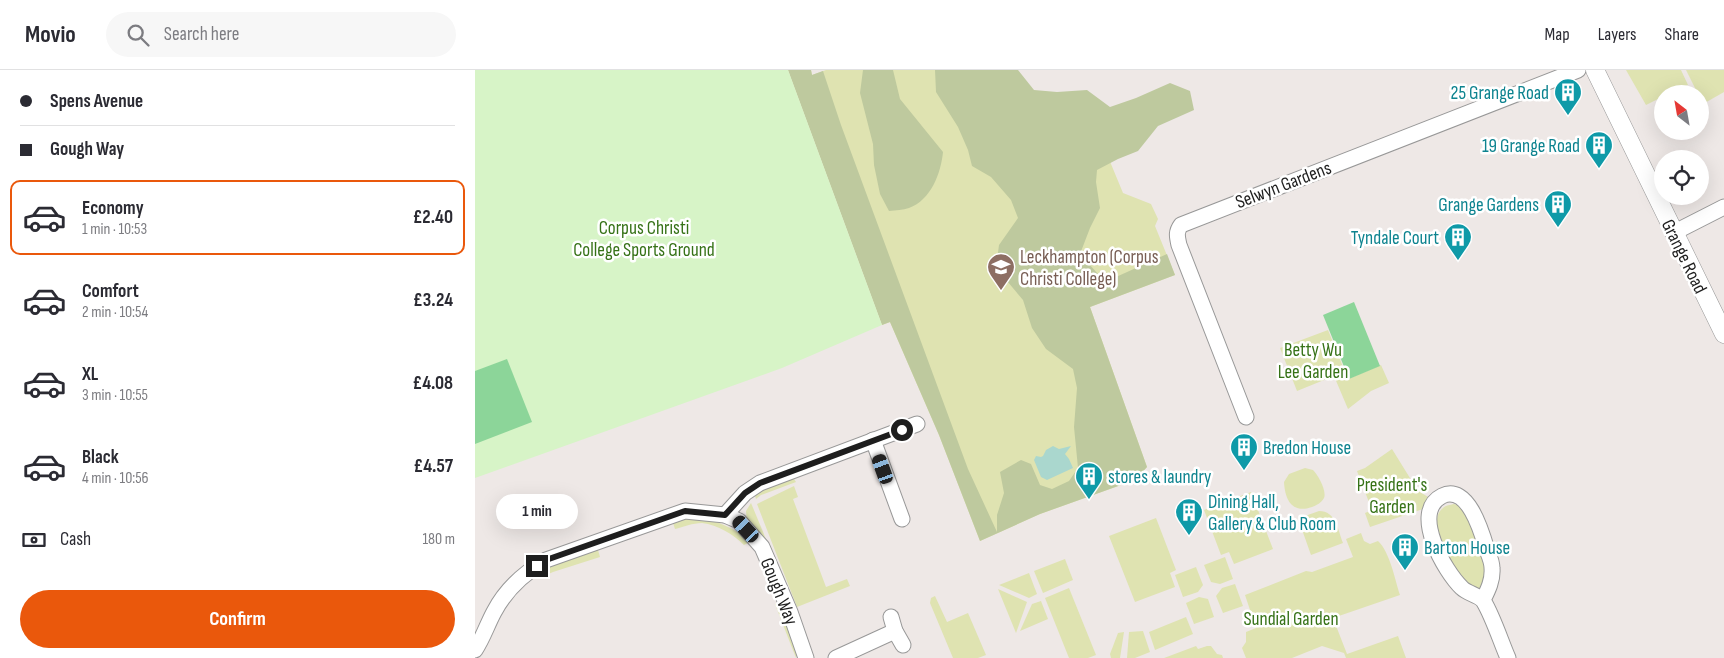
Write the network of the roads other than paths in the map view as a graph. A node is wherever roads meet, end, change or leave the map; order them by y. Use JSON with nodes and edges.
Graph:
{"nodes":[{"id":1,"x":1578,"y":70,"type":"edge"},
{"id":2,"x":1595,"y":70,"type":"edge"},
{"id":3,"x":1724,"y":207,"type":"edge"},
{"id":4,"x":1673,"y":233,"type":"junction"},
{"id":5,"x":1724,"y":334,"type":"edge"},
{"id":6,"x":1246,"y":416,"type":"dead end"},
{"id":7,"x":917,"y":424,"type":"dead end"},
{"id":8,"x":873,"y":440,"type":"junction"},
{"id":9,"x":725,"y":515,"type":"junction"},
{"id":10,"x":902,"y":519,"type":"dead end"},
{"id":11,"x":1483,"y":600,"type":"junction"},
{"id":12,"x":903,"y":645,"type":"dead end"},
{"id":13,"x":475,"y":650,"type":"edge"},
{"id":14,"x":806,"y":658,"type":"edge"},
{"id":15,"x":836,"y":658,"type":"edge"},
{"id":16,"x":1508,"y":658,"type":"edge"}],
"edges":[{"from":1,"to":6,"type":"street","name":"Selwyn Gardens"},
{"from":2,"to":4,"type":"street","name":"Grange Road"},
{"from":3,"to":4,"type":"street"},
{"from":4,"to":5,"type":"street","name":"Grange Road"},
{"from":7,"to":8,"type":"street"},
{"from":8,"to":9,"type":"street"},
{"from":8,"to":10,"type":"street"},
{"from":9,"to":13,"type":"street","name":"Gough Way"},
{"from":9,"to":14,"type":"street","name":"Gough Way"},
{"from":11,"to":11,"type":"street"},
{"from":11,"to":16,"type":"street"},
{"from":12,"to":15,"type":"street"}]}
